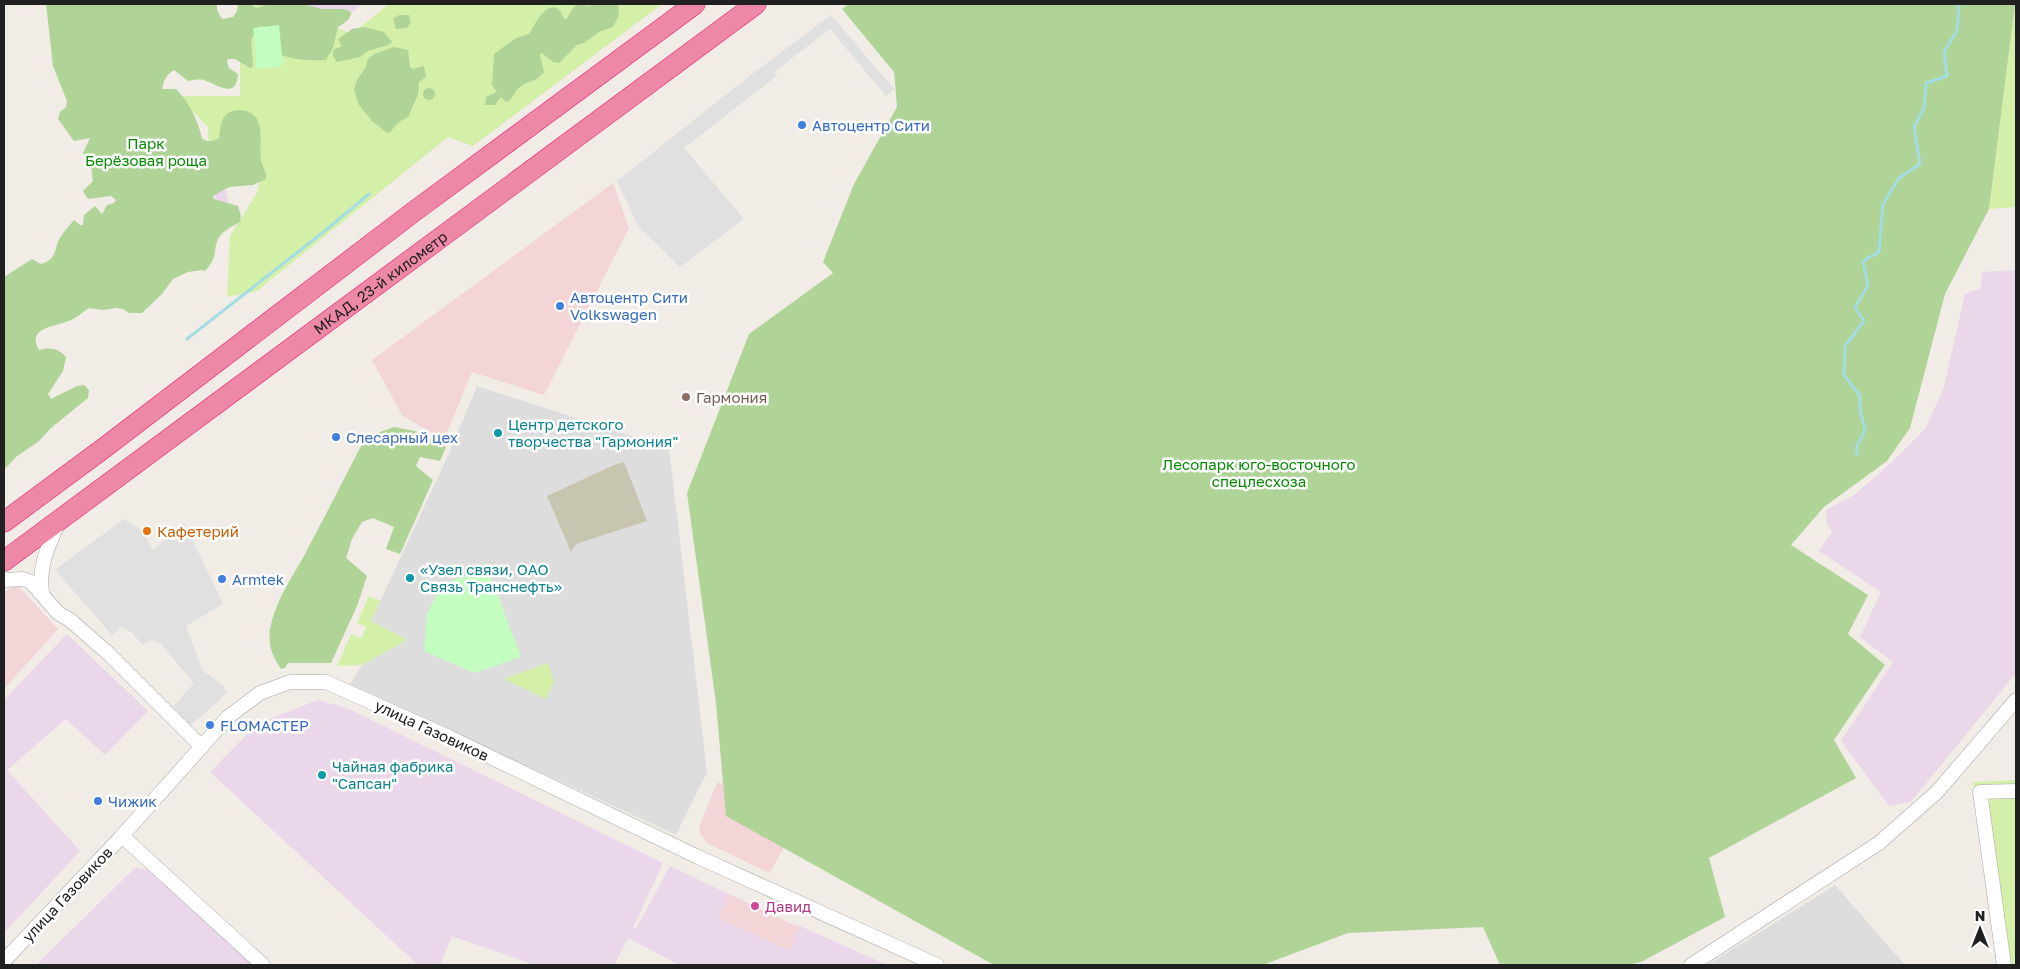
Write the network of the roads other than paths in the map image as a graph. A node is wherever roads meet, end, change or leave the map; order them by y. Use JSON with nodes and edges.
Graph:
{"nodes":[{"id":1,"x":695,"y":4,"type":"edge"},
{"id":2,"x":756,"y":4,"type":"edge"},
{"id":3,"x":60,"y":520,"type":"junction"},
{"id":4,"x":4,"y":522,"type":"edge"},
{"id":5,"x":4,"y":561,"type":"edge"},
{"id":6,"x":4,"y":580,"type":"edge"},
{"id":7,"x":42,"y":592,"type":"junction"},
{"id":8,"x":2016,"y":700,"type":"edge"},
{"id":9,"x":202,"y":747,"type":"junction"},
{"id":10,"x":2016,"y":791,"type":"edge"},
{"id":11,"x":122,"y":836,"type":"junction"},
{"id":12,"x":4,"y":961,"type":"edge"},
{"id":13,"x":933,"y":964,"type":"edge"},
{"id":14,"x":263,"y":965,"type":"edge"},
{"id":15,"x":1691,"y":965,"type":"edge"},
{"id":16,"x":2004,"y":965,"type":"edge"}],
"edges":[{"from":1,"to":4,"type":"highway"},
{"from":2,"to":3,"type":"highway","name":"МКАД, 23-й километр"},
{"from":3,"to":5,"type":"highway","name":"МКАД, 23-й километр"},
{"from":3,"to":7,"type":"street"},
{"from":6,"to":7,"type":"street"},
{"from":7,"to":9,"type":"street"},
{"from":8,"to":15,"type":"street"},
{"from":9,"to":11,"type":"street","name":"улица Газовиков"},
{"from":9,"to":13,"type":"street","name":"улица Газовиков"},
{"from":10,"to":16,"type":"street"},
{"from":11,"to":12,"type":"street","name":"улица Газовиков"},
{"from":11,"to":14,"type":"street"}]}
